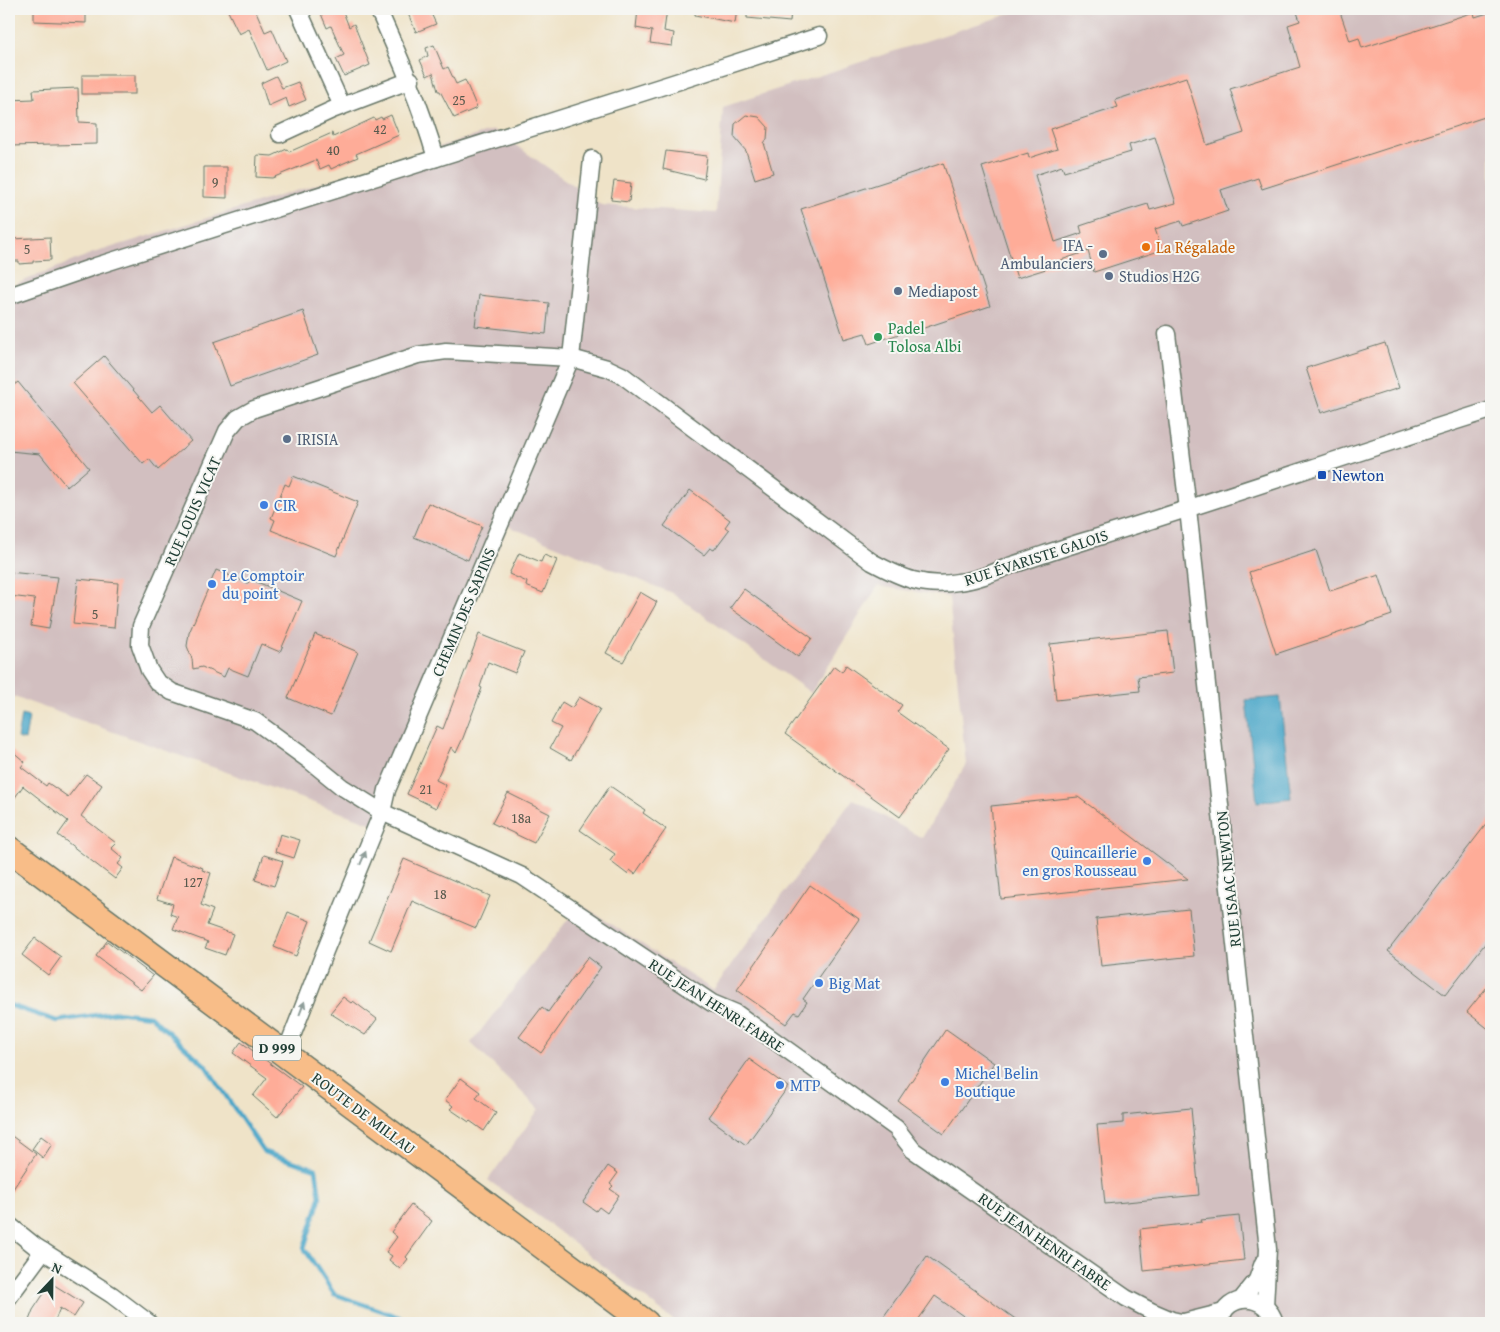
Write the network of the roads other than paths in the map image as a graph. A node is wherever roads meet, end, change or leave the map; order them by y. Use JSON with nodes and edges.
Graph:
{"nodes":[{"id":1,"x":298,"y":9,"type":"edge"},
{"id":2,"x":378,"y":9,"type":"edge"},
{"id":3,"x":819,"y":36,"type":"dead end"},
{"id":4,"x":410,"y":80,"type":"junction"},
{"id":5,"x":342,"y":106,"type":"junction"},
{"id":6,"x":280,"y":134,"type":"dead end"},
{"id":7,"x":436,"y":158,"type":"junction"},
{"id":8,"x":592,"y":159,"type":"dead end"},
{"id":9,"x":9,"y":296,"type":"edge"},
{"id":10,"x":1167,"y":334,"type":"dead end"},
{"id":11,"x":571,"y":358,"type":"junction"},
{"id":12,"x":1491,"y":410,"type":"edge"},
{"id":13,"x":1188,"y":509,"type":"junction"},
{"id":14,"x":382,"y":812,"type":"junction"},
{"id":15,"x":9,"y":849,"type":"edge"},
{"id":16,"x":285,"y":1054,"type":"junction"},
{"id":17,"x":9,"y":1224,"type":"edge"},
{"id":18,"x":1268,"y":1250,"type":"junction"},
{"id":19,"x":43,"y":1251,"type":"junction"},
{"id":20,"x":9,"y":1296,"type":"edge"},
{"id":21,"x":1241,"y":1300,"type":"junction"},
{"id":22,"x":1265,"y":1306,"type":"junction"},
{"id":23,"x":1222,"y":1318,"type":"edge"},
{"id":24,"x":149,"y":1323,"type":"edge"},
{"id":25,"x":646,"y":1323,"type":"edge"},
{"id":26,"x":1185,"y":1323,"type":"edge"},
{"id":27,"x":1275,"y":1323,"type":"edge"}],
"edges":[{"from":1,"to":5,"type":"street"},
{"from":2,"to":4,"type":"street"},
{"from":3,"to":7,"type":"street"},
{"from":4,"to":5,"type":"street"},
{"from":4,"to":7,"type":"street"},
{"from":5,"to":6,"type":"street"},
{"from":7,"to":9,"type":"street"},
{"from":8,"to":11,"type":"street","name":"CHEMIN DES SAPINS"},
{"from":10,"to":13,"type":"street","name":"RUE ISAAC NEWTON"},
{"from":11,"to":13,"type":"street","name":"RUE ÉVARISTE GALOIS"},
{"from":11,"to":14,"type":"street","name":"CHEMIN DES SAPINS"},
{"from":11,"to":14,"type":"street","name":"RUE LOUIS VICAT"},
{"from":12,"to":13,"type":"street","name":"RUE ÉVARISTE GALOIS"},
{"from":13,"to":18,"type":"street","name":"RUE ISAAC NEWTON"},
{"from":16,"to":14,"type":"street","name":"CHEMIN DES SAPINS","one_way":true},
{"from":14,"to":26,"type":"street","name":"RUE JEAN HENRI FABRE"},
{"from":15,"to":16,"type":"main road","name":"ROUTE DE MILLAU","number":"D 999"},
{"from":16,"to":25,"type":"main road","name":"ROUTE DE MILLAU","number":"D 999"},
{"from":17,"to":19,"type":"street"},
{"from":18,"to":21,"type":"street","name":"RUE ISAAC NEWTON"},
{"from":18,"to":22,"type":"street","name":"RUE ISAAC NEWTON"},
{"from":19,"to":20,"type":"street"},
{"from":19,"to":24,"type":"street"},
{"from":21,"to":22,"type":"street"},
{"from":21,"to":23,"type":"street","name":"RUE ISAAC NEWTON"},
{"from":22,"to":27,"type":"street"},
{"from":23,"to":26,"type":"street","name":"RUE JEAN HENRI FABRE"}]}
